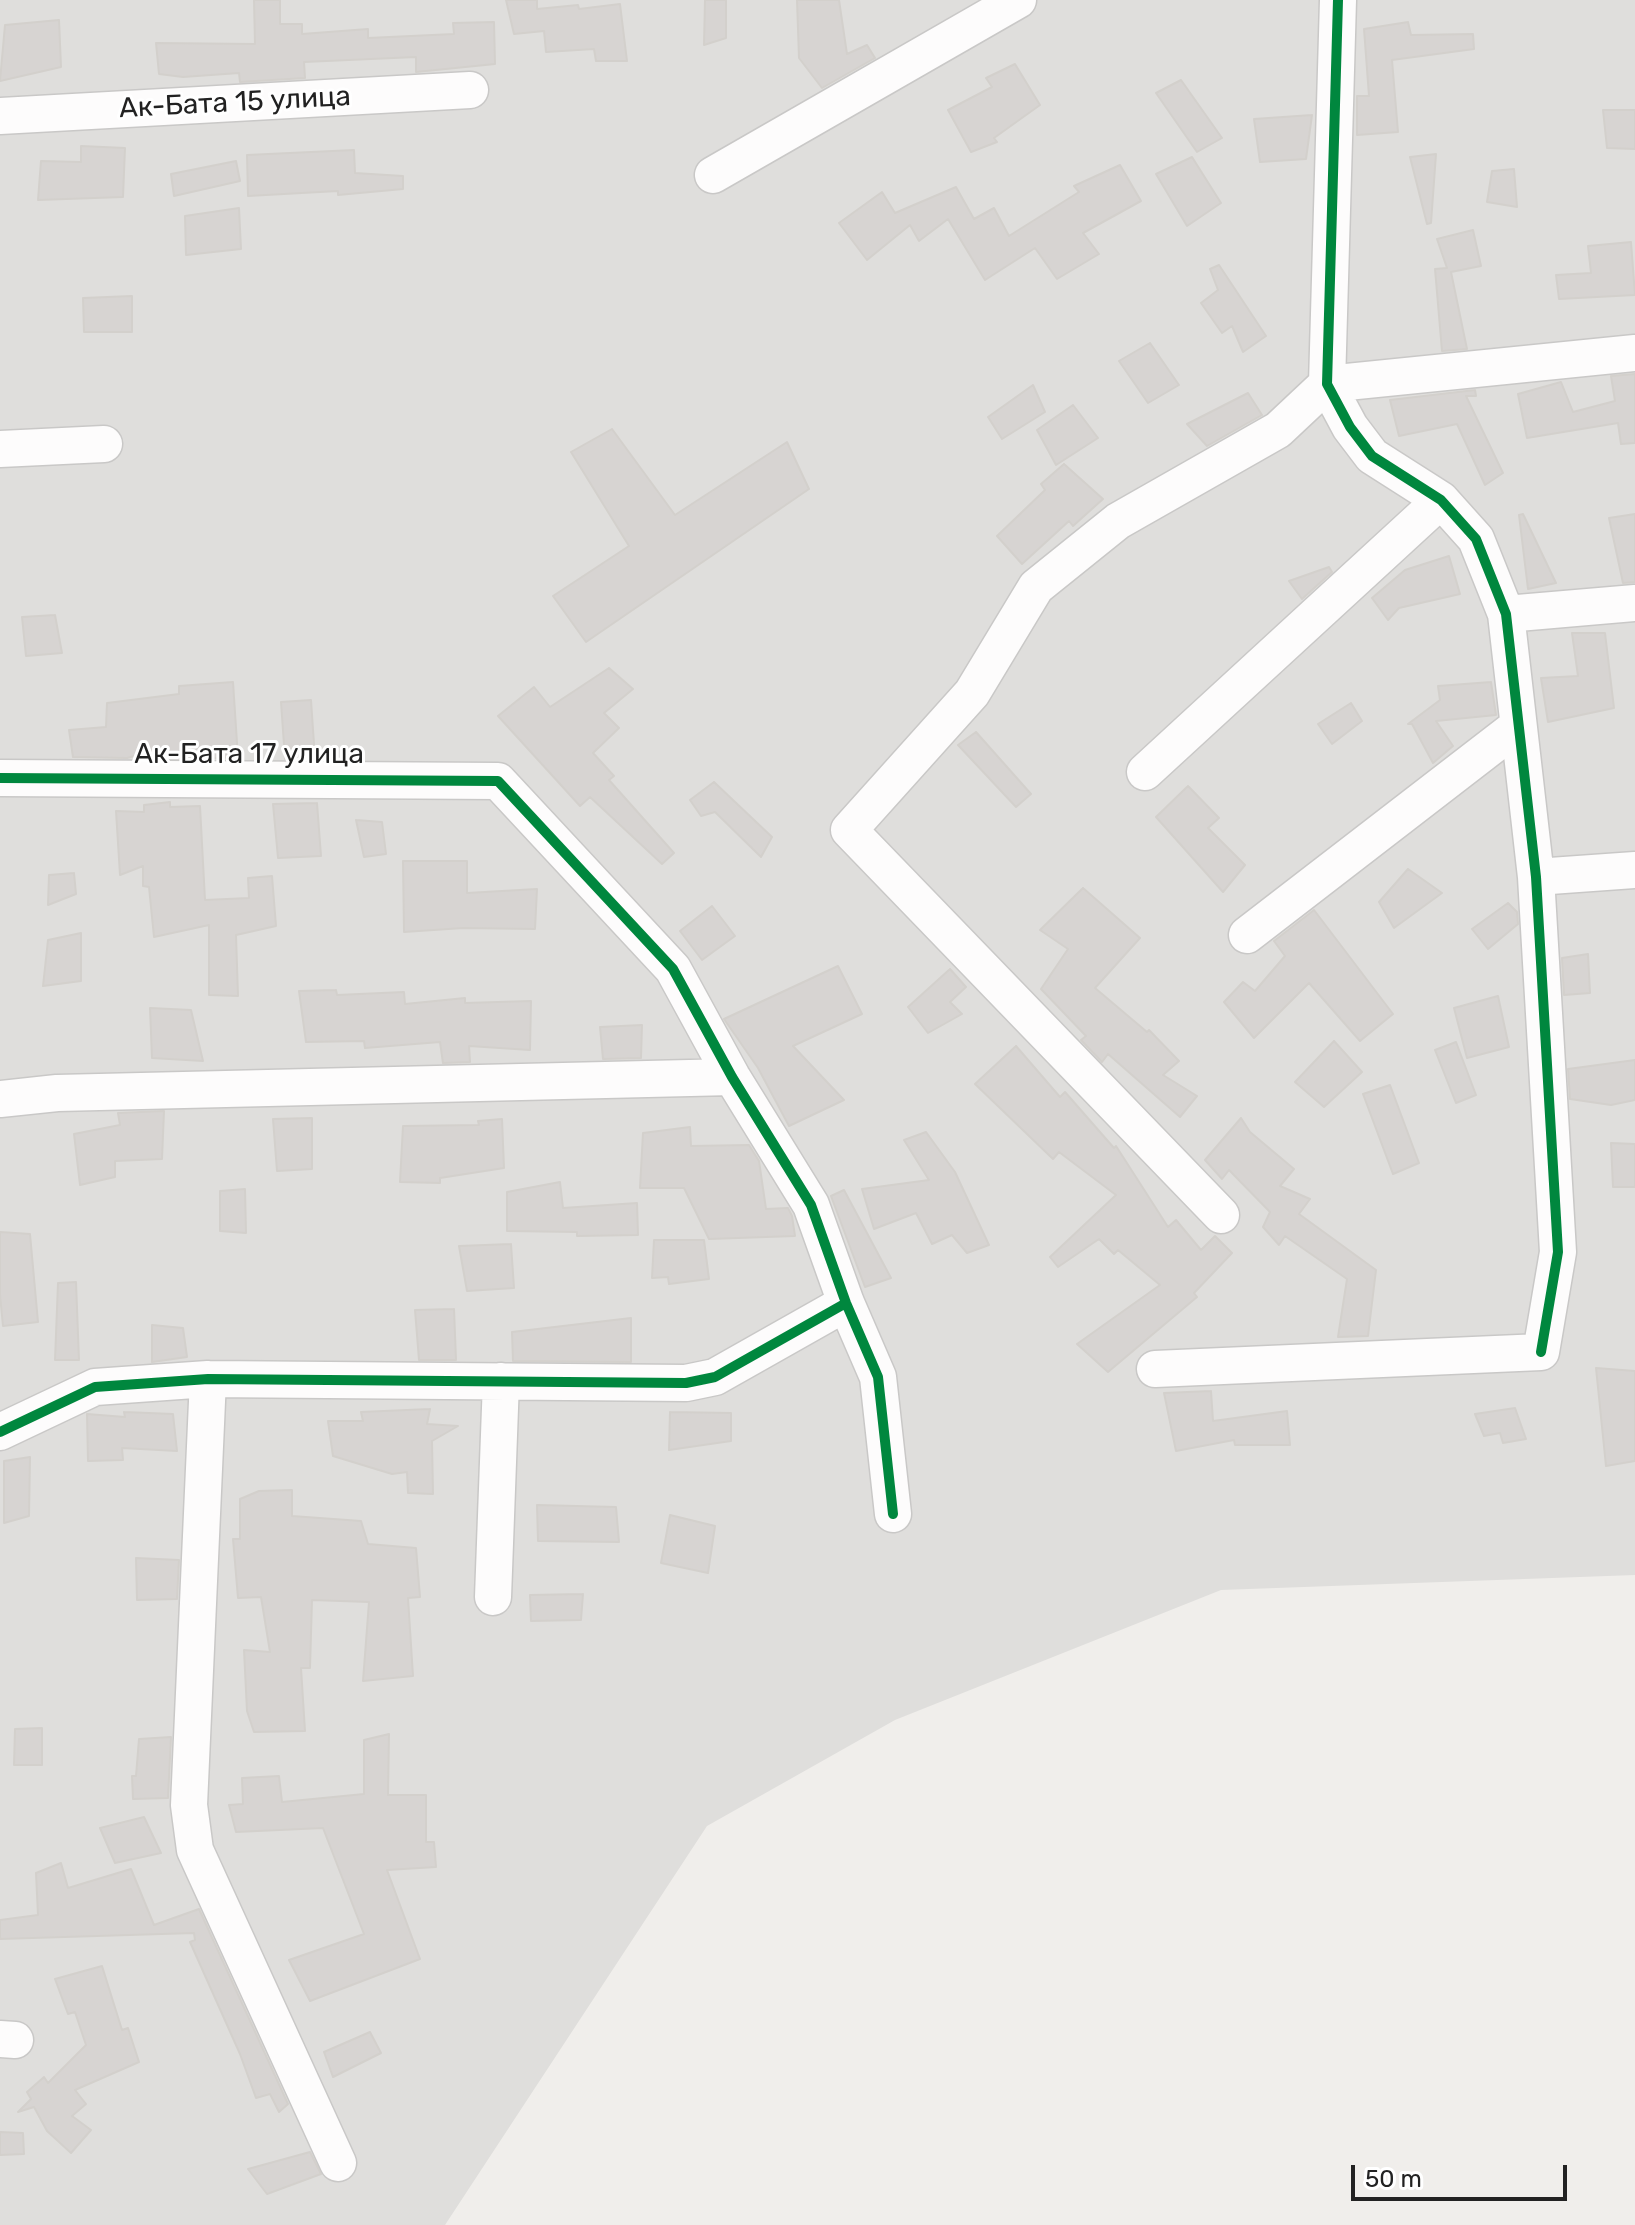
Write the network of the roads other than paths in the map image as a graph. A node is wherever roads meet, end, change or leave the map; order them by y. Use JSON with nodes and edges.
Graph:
{"nodes":[{"id":1,"x":1018,"y":0,"type":"edge"},
{"id":2,"x":1338,"y":0,"type":"edge"},
{"id":3,"x":470,"y":90,"type":"dead end"},
{"id":4,"x":0,"y":116,"type":"edge"},
{"id":5,"x":713,"y":175,"type":"dead end"},
{"id":6,"x":1635,"y":353,"type":"edge"},
{"id":7,"x":1327,"y":384,"type":"junction"},
{"id":8,"x":104,"y":444,"type":"dead end"},
{"id":9,"x":0,"y":449,"type":"edge"},
{"id":10,"x":1441,"y":500,"type":"junction"},
{"id":11,"x":1635,"y":603,"type":"edge"},
{"id":12,"x":1506,"y":614,"type":"junction"},
{"id":13,"x":1518,"y":726,"type":"junction"},
{"id":14,"x":1145,"y":772,"type":"dead end"},
{"id":15,"x":0,"y":778,"type":"edge"},
{"id":16,"x":1635,"y":870,"type":"edge"},
{"id":17,"x":1536,"y":877,"type":"junction"},
{"id":18,"x":1247,"y":935,"type":"dead end"},
{"id":19,"x":732,"y":1077,"type":"junction"},
{"id":20,"x":0,"y":1099,"type":"edge"},
{"id":21,"x":1221,"y":1215,"type":"dead end"},
{"id":22,"x":846,"y":1303,"type":"junction"},
{"id":23,"x":1155,"y":1369,"type":"dead end"},
{"id":24,"x":208,"y":1379,"type":"junction"},
{"id":25,"x":501,"y":1381,"type":"junction"},
{"id":26,"x":0,"y":1432,"type":"edge"},
{"id":27,"x":893,"y":1514,"type":"dead end"},
{"id":28,"x":493,"y":1597,"type":"dead end"},
{"id":29,"x":338,"y":2163,"type":"dead end"}],
"edges":[{"from":1,"to":5,"type":"street"},
{"from":2,"to":7,"type":"street"},
{"from":3,"to":4,"type":"street","name":"Ак-Бата 15 улица"},
{"from":6,"to":7,"type":"street"},
{"from":7,"to":10,"type":"street"},
{"from":7,"to":21,"type":"street"},
{"from":8,"to":9,"type":"street"},
{"from":10,"to":12,"type":"street"},
{"from":10,"to":14,"type":"street"},
{"from":11,"to":12,"type":"street"},
{"from":12,"to":13,"type":"street"},
{"from":13,"to":17,"type":"street"},
{"from":13,"to":18,"type":"street"},
{"from":15,"to":19,"type":"street","name":"Ак-Бата 17 улица"},
{"from":16,"to":17,"type":"street"},
{"from":17,"to":23,"type":"street"},
{"from":19,"to":20,"type":"street"},
{"from":19,"to":22,"type":"street"},
{"from":22,"to":25,"type":"street"},
{"from":22,"to":27,"type":"street"},
{"from":24,"to":25,"type":"street"},
{"from":24,"to":26,"type":"street"},
{"from":24,"to":29,"type":"street"},
{"from":25,"to":28,"type":"street"}]}
